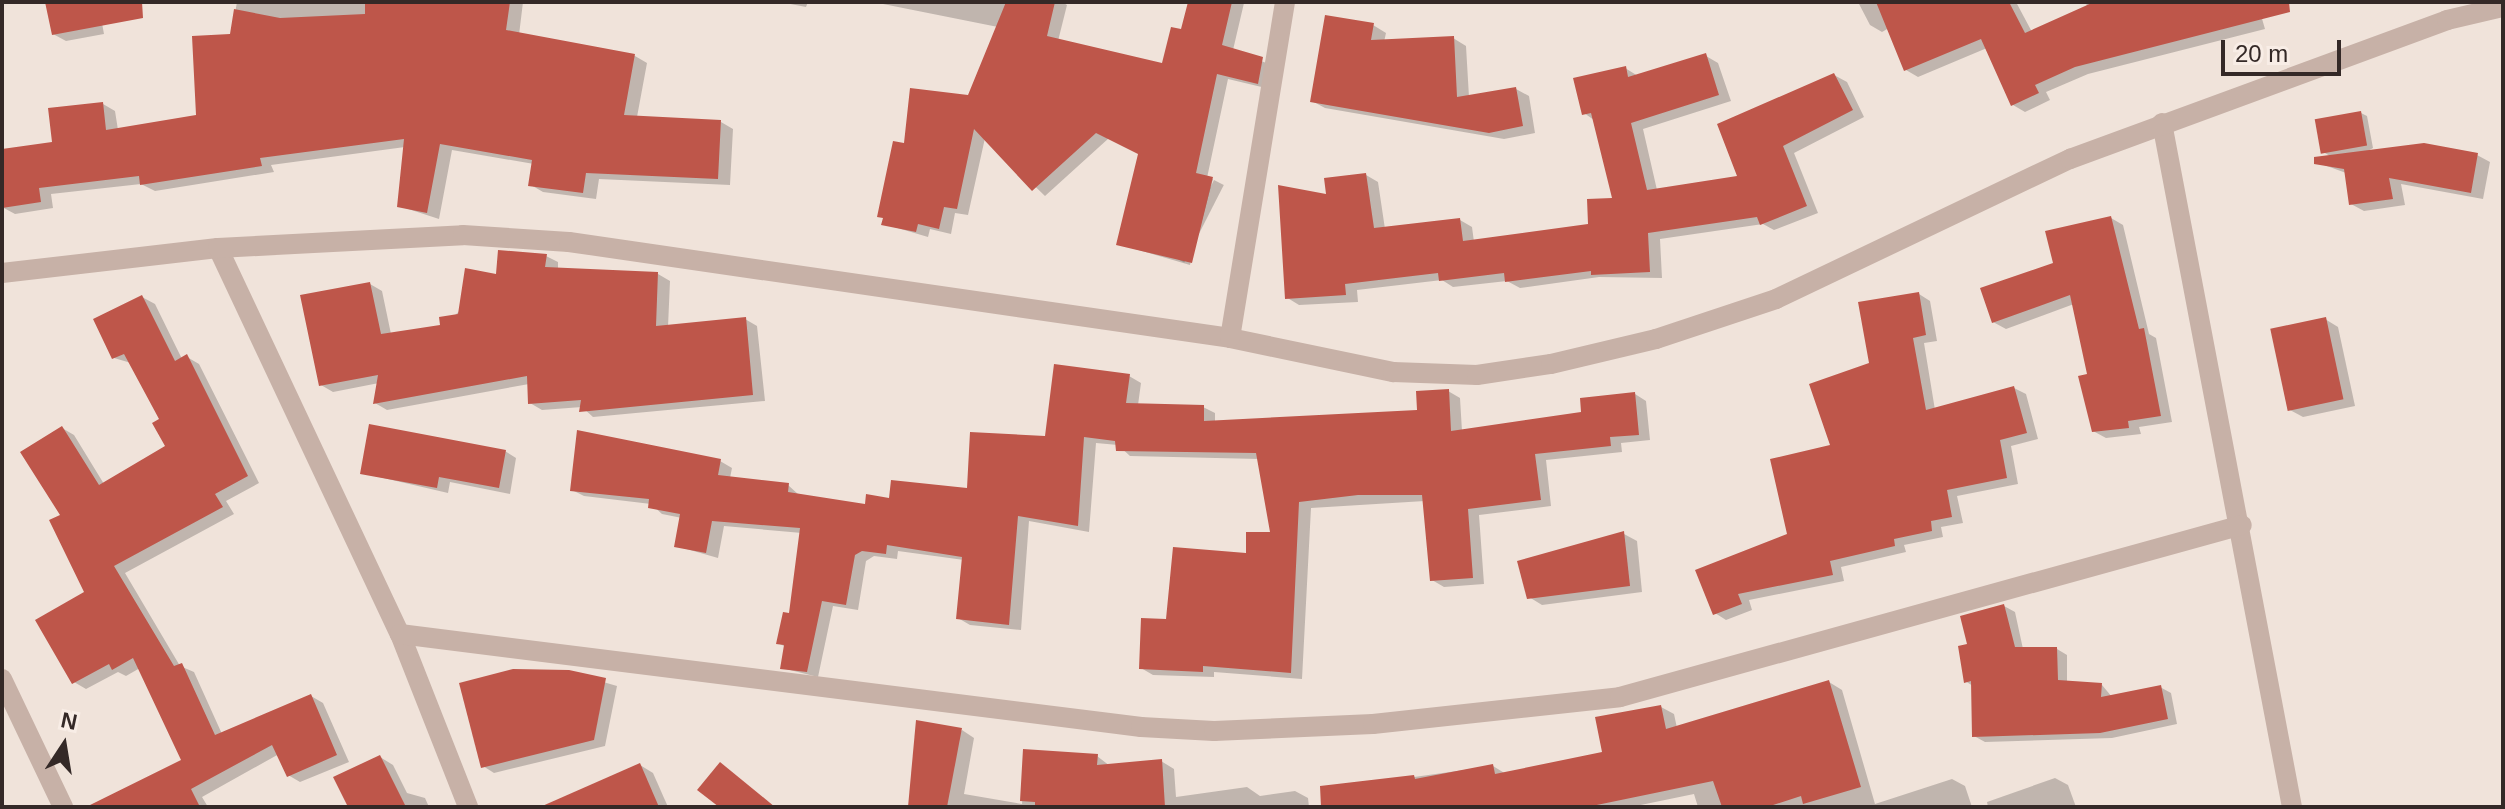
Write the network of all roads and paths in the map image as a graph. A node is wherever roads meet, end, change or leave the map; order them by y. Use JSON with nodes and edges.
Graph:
{"nodes":[{"id":1,"x":1285,"y":2,"type":"edge"},
{"id":2,"x":2503,"y":7,"type":"edge"},
{"id":3,"x":2162,"y":123,"type":"junction"},
{"id":4,"x":218,"y":248,"type":"junction"},
{"id":5,"x":2,"y":273,"type":"edge"},
{"id":6,"x":1230,"y":338,"type":"junction"},
{"id":7,"x":2242,"y":525,"type":"junction"},
{"id":8,"x":400,"y":634,"type":"junction"},
{"id":9,"x":2,"y":679,"type":"edge"},
{"id":10,"x":63,"y":807,"type":"edge"},
{"id":11,"x":468,"y":807,"type":"edge"},
{"id":12,"x":2292,"y":807,"type":"edge"}],
"edges":[{"from":1,"to":6,"type":"street"},
{"from":2,"to":3,"type":"street"},
{"from":3,"to":6,"type":"street"},
{"from":3,"to":7,"type":"street"},
{"from":4,"to":5,"type":"street"},
{"from":4,"to":6,"type":"street"},
{"from":4,"to":8,"type":"street"},
{"from":7,"to":8,"type":"street"},
{"from":7,"to":12,"type":"street"},
{"from":8,"to":11,"type":"street"},
{"from":9,"to":10,"type":"street"}]}
